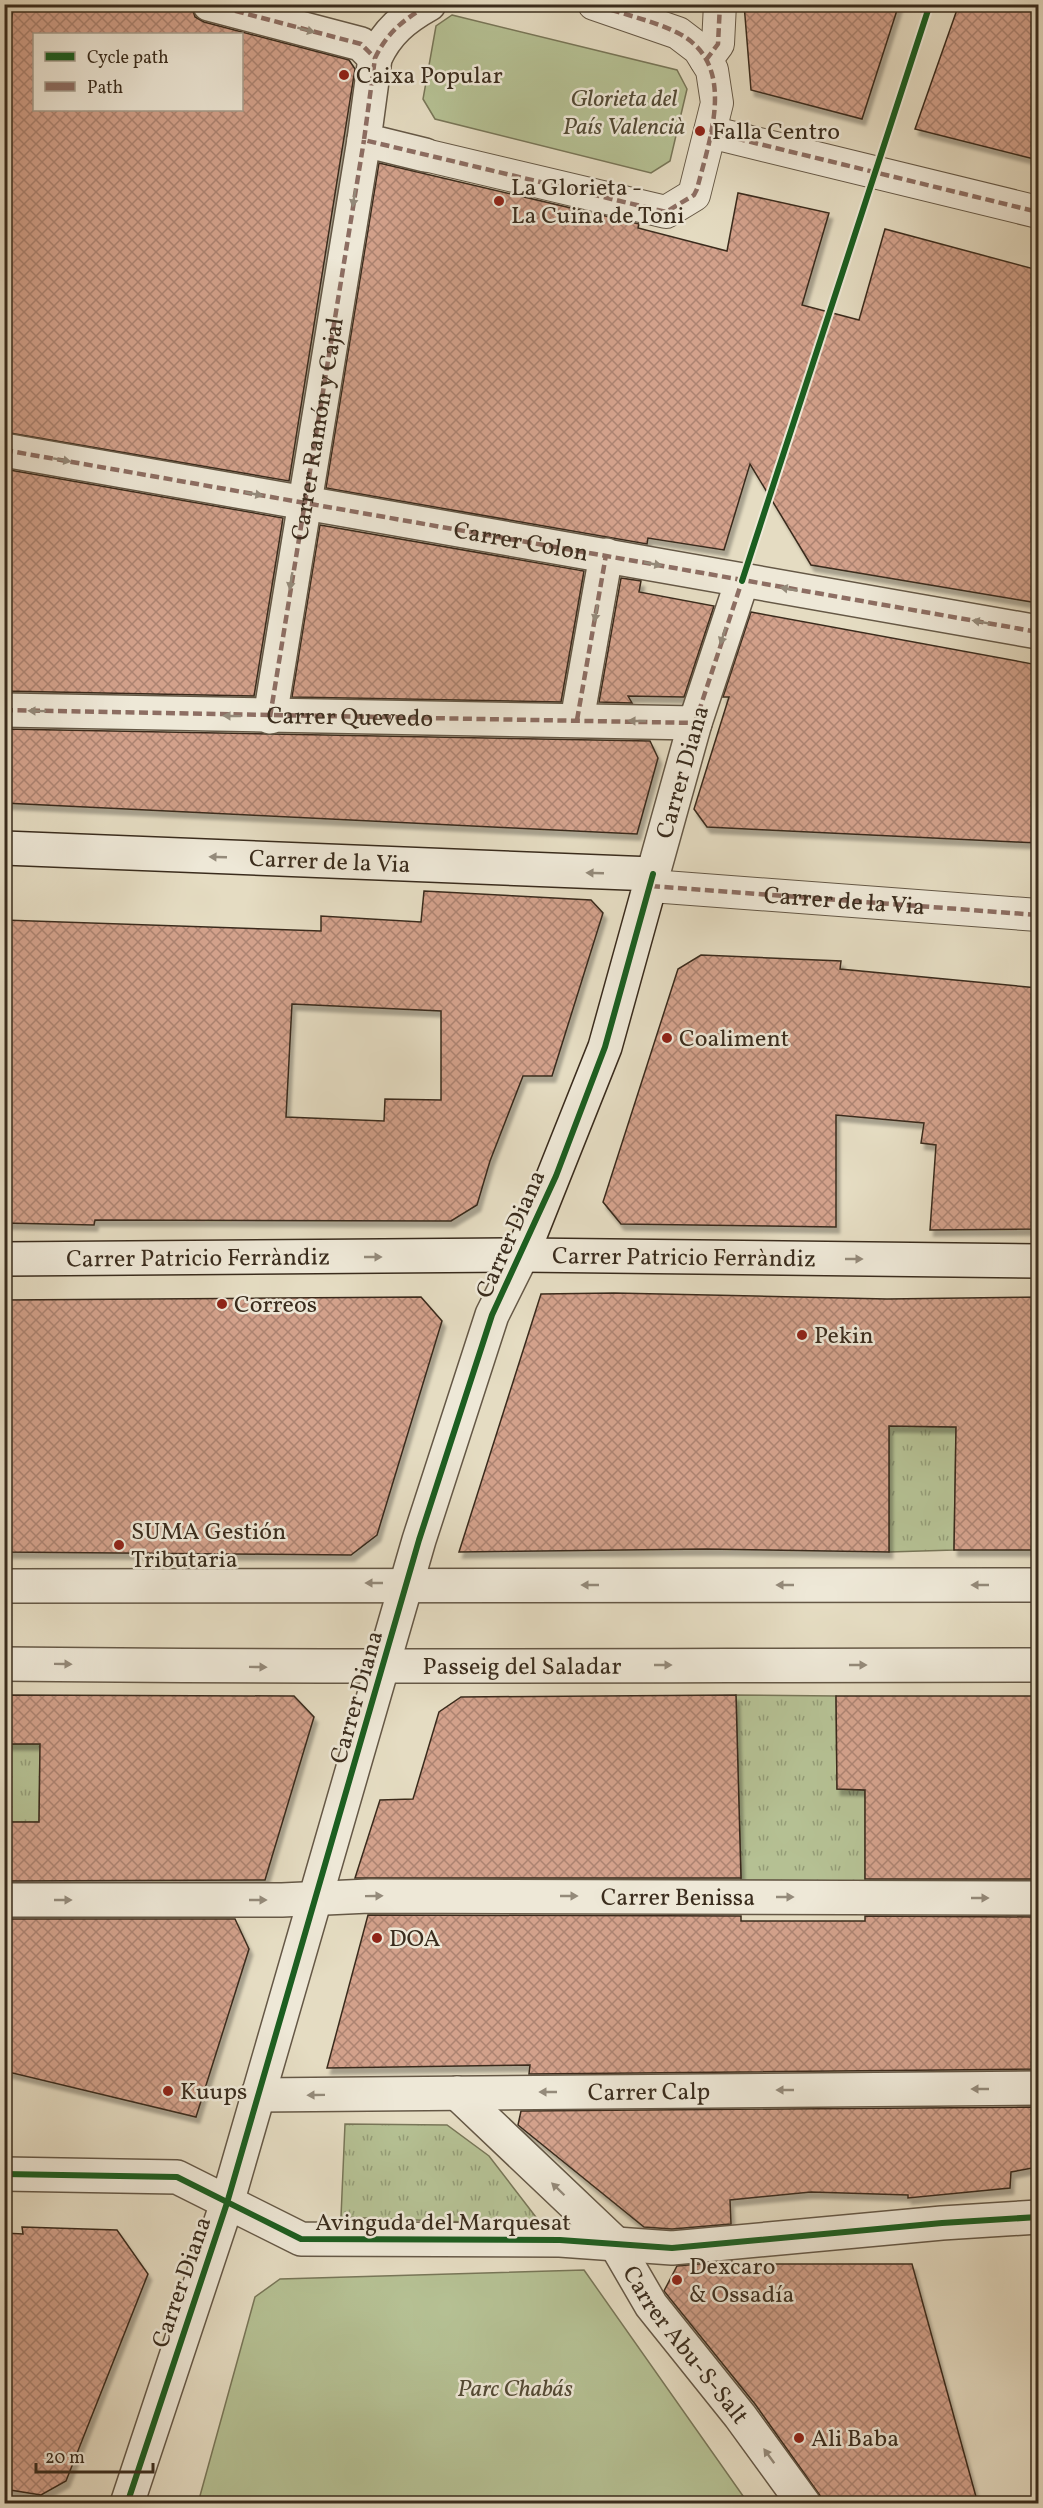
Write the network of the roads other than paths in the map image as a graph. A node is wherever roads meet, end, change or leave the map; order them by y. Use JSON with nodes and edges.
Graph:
{"nodes":[{"id":1,"x":209,"y":4,"type":"edge"},
{"id":2,"x":594,"y":4,"type":"edge"},
{"id":3,"x":720,"y":4,"type":"edge"},
{"id":4,"x":426,"y":5,"type":"edge"},
{"id":5,"x":375,"y":58,"type":"junction"},
{"id":6,"x":706,"y":60,"type":"junction"},
{"id":7,"x":710,"y":132,"type":"junction"},
{"id":8,"x":364,"y":140,"type":"junction"},
{"id":9,"x":425,"y":155,"type":"joint"},
{"id":10,"x":1038,"y":213,"type":"edge"},
{"id":11,"x":4,"y":450,"type":"edge"},
{"id":12,"x":304,"y":503,"type":"junction"},
{"id":13,"x":606,"y":555,"type":"junction"},
{"id":14,"x":742,"y":581,"type":"junction"},
{"id":15,"x":1038,"y":632,"type":"edge"},
{"id":16,"x":4,"y":710,"type":"edge"},
{"id":17,"x":270,"y":717,"type":"junction"},
{"id":18,"x":577,"y":720,"type":"junction"},
{"id":19,"x":695,"y":723,"type":"junction"},
{"id":20,"x":4,"y":848,"type":"edge"},
{"id":21,"x":652,"y":880,"type":"junction"},
{"id":22,"x":1038,"y":915,"type":"edge"},
{"id":23,"x":522,"y":1255,"type":"junction"},
{"id":24,"x":4,"y":1259,"type":"edge"},
{"id":25,"x":1038,"y":1261,"type":"edge"},
{"id":26,"x":408,"y":1583,"type":"junction"},
{"id":27,"x":1038,"y":1585,"type":"edge"},
{"id":28,"x":4,"y":1586,"type":"edge"},
{"id":29,"x":4,"y":1664,"type":"edge"},
{"id":30,"x":1038,"y":1665,"type":"edge"},
{"id":31,"x":384,"y":1668,"type":"junction"},
{"id":32,"x":1038,"y":1898,"type":"edge"},
{"id":33,"x":316,"y":1899,"type":"junction"},
{"id":34,"x":4,"y":1900,"type":"edge"},
{"id":35,"x":1038,"y":2088,"type":"edge"},
{"id":36,"x":458,"y":2093,"type":"junction"},
{"id":37,"x":257,"y":2095,"type":"junction"},
{"id":38,"x":4,"y":2174,"type":"edge"},
{"id":39,"x":227,"y":2203,"type":"junction"},
{"id":40,"x":1038,"y":2217,"type":"edge"},
{"id":41,"x":615,"y":2243,"type":"junction"},
{"id":42,"x":127,"y":2504,"type":"edge"},
{"id":43,"x":804,"y":2504,"type":"edge"}],
"edges":[{"from":1,"to":5,"type":"street","one_way":true},
{"from":2,"to":6,"type":"street"},
{"from":3,"to":6,"type":"street"},
{"from":4,"to":5,"type":"street"},
{"from":5,"to":8,"type":"street"},
{"from":6,"to":7,"type":"street"},
{"from":7,"to":9,"type":"street"},
{"from":7,"to":10,"type":"street"},
{"from":8,"to":9,"type":"street"},
{"from":8,"to":12,"type":"street","name":"Carrer Ramón y Cajal","one_way":true},
{"from":11,"to":12,"type":"street","name":"Carrer Colon","one_way":true},
{"from":12,"to":13,"type":"street","name":"Carrer Colon"},
{"from":12,"to":17,"type":"street","name":"Carrer Ramón y Cajal","one_way":true},
{"from":13,"to":14,"type":"street","name":"Carrer Colon","one_way":true},
{"from":13,"to":18,"type":"street","one_way":true},
{"from":15,"to":14,"type":"street","name":"Carrer Colon","one_way":true},
{"from":14,"to":19,"type":"street","name":"Carrer Diana","one_way":true},
{"from":17,"to":16,"type":"street","name":"Carrer Quevedo","one_way":true},
{"from":17,"to":18,"type":"street","name":"Carrer Quevedo"},
{"from":19,"to":18,"type":"street","name":"Carrer Quevedo","one_way":true},
{"from":19,"to":21,"type":"street","name":"Carrer Diana"},
{"from":21,"to":20,"type":"street","name":"Carrer de la Via","one_way":true},
{"from":21,"to":22,"type":"street","name":"Carrer de la Via"},
{"from":21,"to":23,"type":"street","name":"Carrer Diana"},
{"from":24,"to":23,"type":"street","name":"Carrer Patricio Ferràndiz","one_way":true},
{"from":23,"to":25,"type":"street","name":"Carrer Patricio Ferràndiz","one_way":true},
{"from":23,"to":26,"type":"street","name":"Carrer Diana"},
{"from":27,"to":26,"type":"street","one_way":true},
{"from":26,"to":28,"type":"street","one_way":true},
{"from":26,"to":31,"type":"street","name":"Carrer Diana"},
{"from":29,"to":31,"type":"street","name":"Passeig del Saladar","one_way":true},
{"from":31,"to":30,"type":"street","name":"Passeig del Saladar","one_way":true},
{"from":31,"to":33,"type":"street","name":"Carrer Diana"},
{"from":33,"to":32,"type":"street","name":"Carrer Benissa","one_way":true},
{"from":34,"to":33,"type":"street","name":"Carrer Benissa","one_way":true},
{"from":33,"to":37,"type":"street","name":"Carrer Diana"},
{"from":35,"to":36,"type":"street","name":"Carrer Calp","one_way":true},
{"from":36,"to":37,"type":"street","name":"Carrer Calp","one_way":true},
{"from":41,"to":36,"type":"street","name":"Carrer Abu-S-Salt","one_way":true},
{"from":37,"to":39,"type":"street","name":"Carrer Diana"},
{"from":38,"to":39,"type":"street","name":"Avinguda del Marquesat"},
{"from":39,"to":41,"type":"street","name":"Avinguda del Marquesat"},
{"from":39,"to":42,"type":"street","name":"Carrer Diana"},
{"from":40,"to":41,"type":"street","name":"Avinguda del Marquesat"},
{"from":43,"to":41,"type":"street","name":"Carrer Abu-S-Salt","one_way":true}]}
